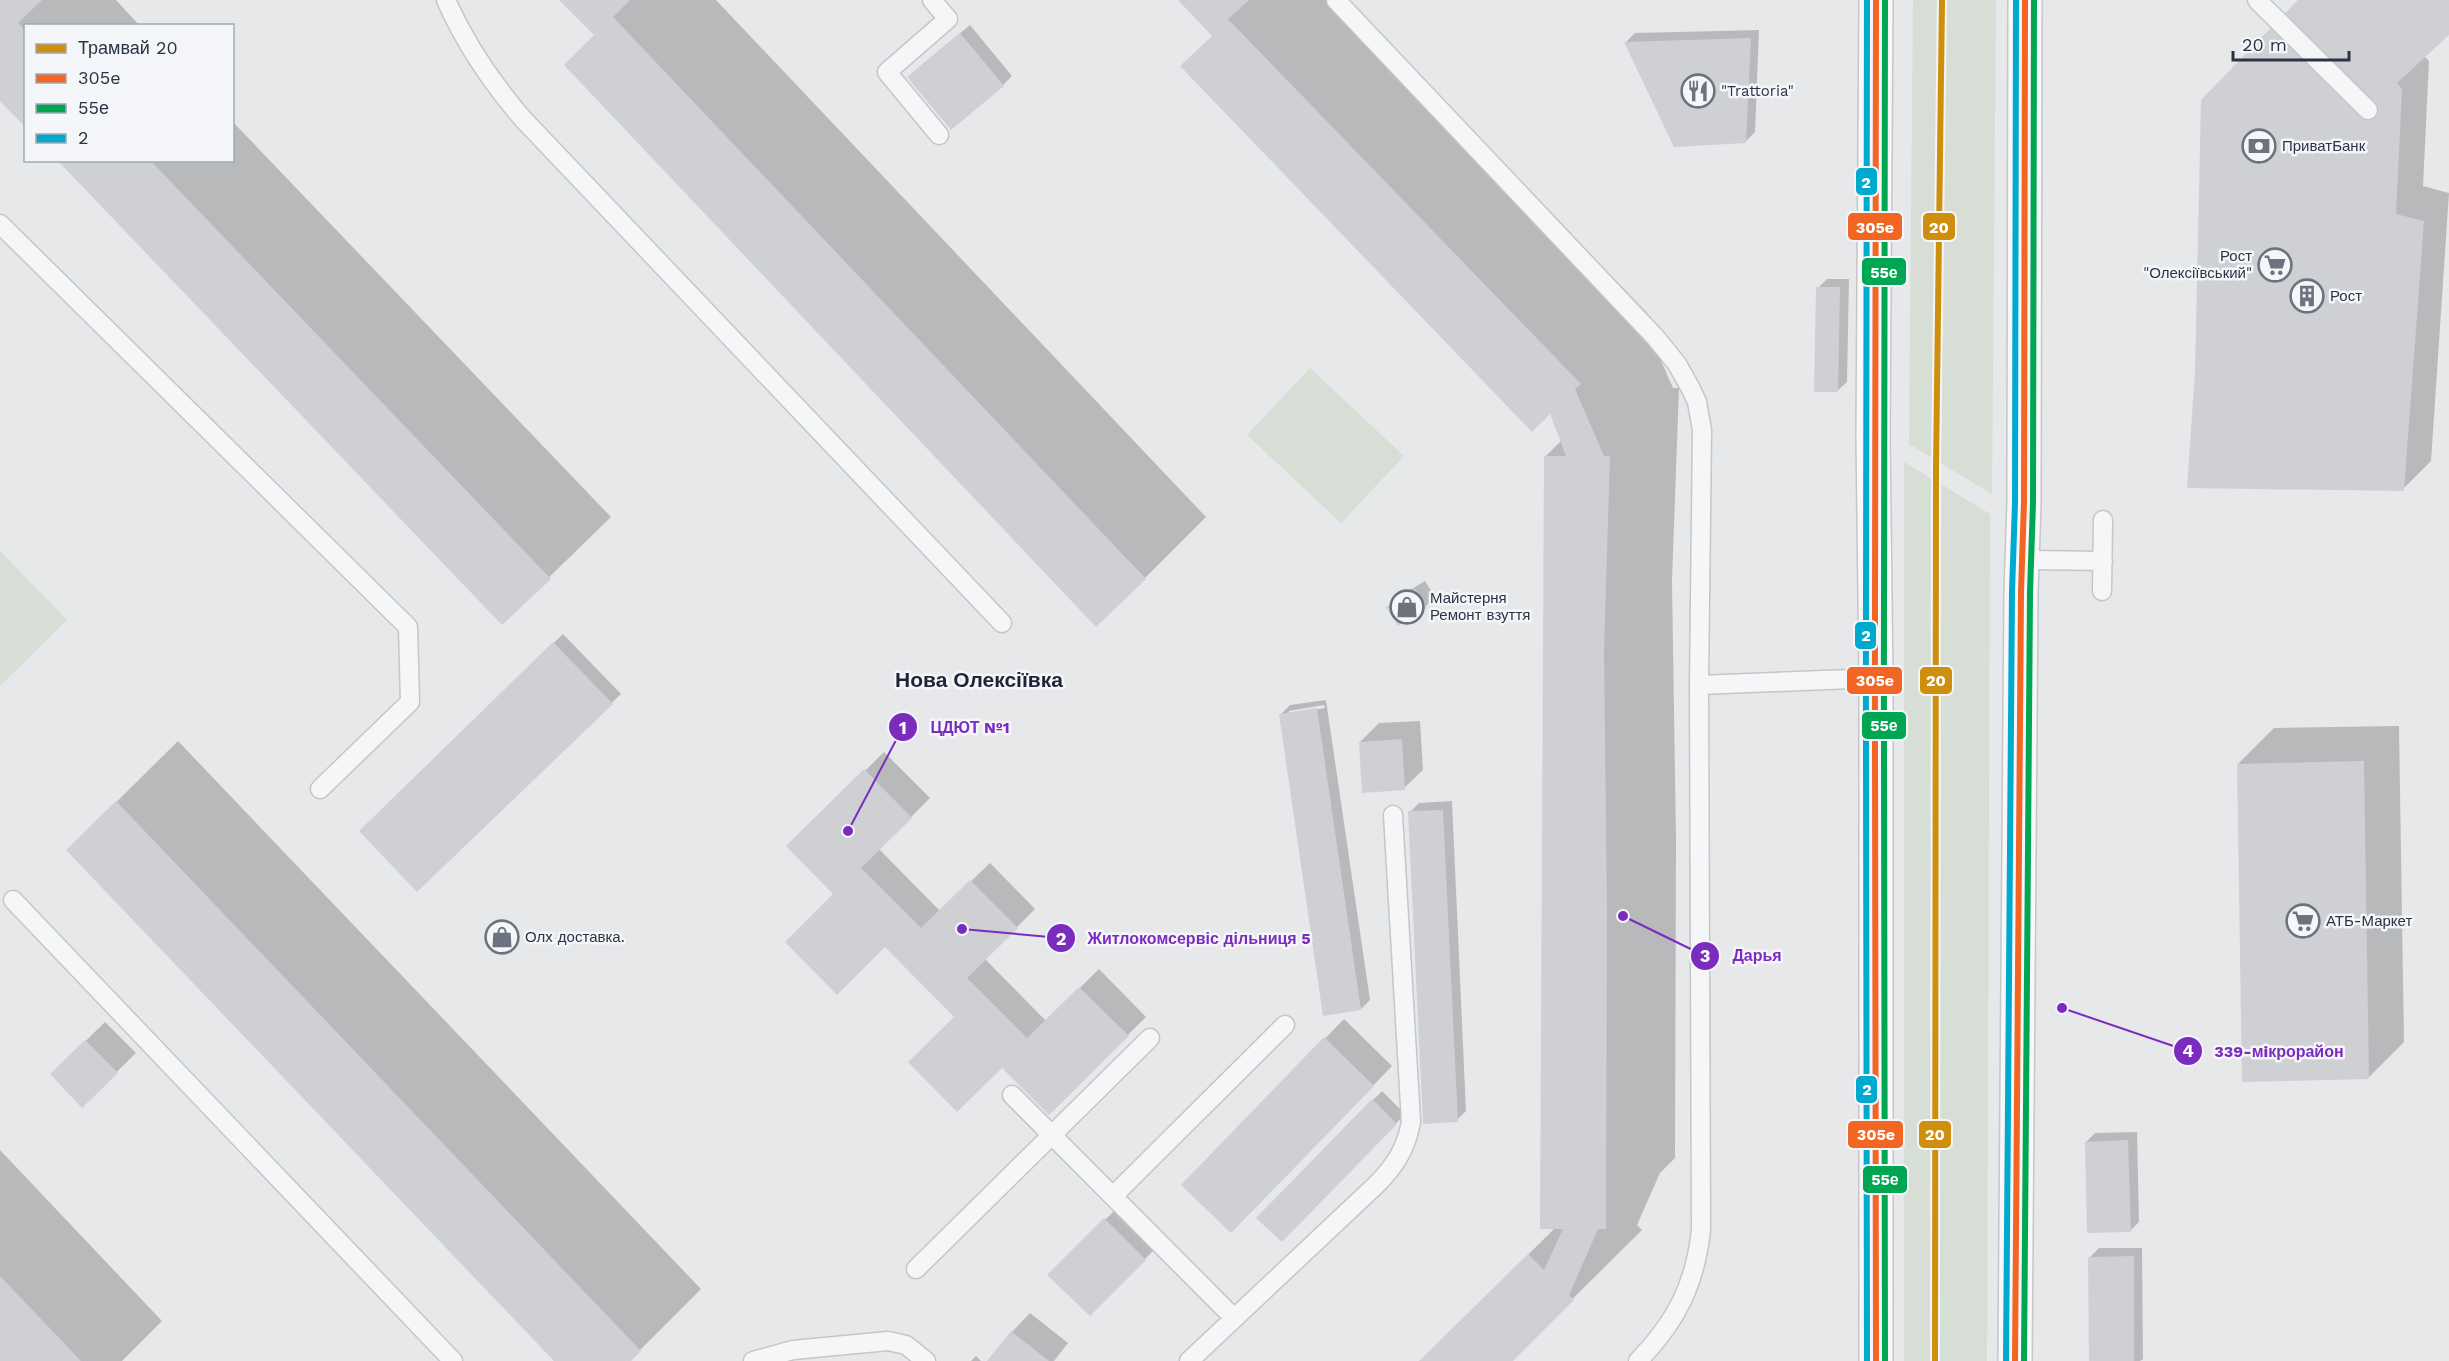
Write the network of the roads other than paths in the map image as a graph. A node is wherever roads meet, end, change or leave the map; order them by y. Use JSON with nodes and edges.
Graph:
{"nodes":[{"id":1,"x":446,"y":0,"type":"edge"},
{"id":2,"x":932,"y":0,"type":"edge"},
{"id":3,"x":1336,"y":0,"type":"edge"},
{"id":4,"x":1876,"y":0,"type":"edge"},
{"id":5,"x":2025,"y":0,"type":"edge"},
{"id":6,"x":2257,"y":0,"type":"edge"},
{"id":7,"x":2368,"y":110,"type":"dead end"},
{"id":8,"x":939,"y":135,"type":"dead end"},
{"id":9,"x":0,"y":224,"type":"edge"},
{"id":10,"x":2103,"y":520,"type":"dead end"},
{"id":11,"x":2022,"y":560,"type":"junction"},
{"id":12,"x":2103,"y":561,"type":"junction"},
{"id":13,"x":2102,"y":591,"type":"dead end"},
{"id":14,"x":1002,"y":623,"type":"dead end"},
{"id":15,"x":1876,"y":678,"type":"junction"},
{"id":16,"x":1699,"y":685,"type":"junction"},
{"id":17,"x":320,"y":789,"type":"dead end"},
{"id":18,"x":1393,"y":815,"type":"dead end"},
{"id":19,"x":13,"y":900,"type":"dead end"},
{"id":20,"x":1285,"y":1026,"type":"dead end"},
{"id":21,"x":1150,"y":1038,"type":"dead end"},
{"id":22,"x":1012,"y":1095,"type":"dead end"},
{"id":23,"x":1051,"y":1135,"type":"junction"},
{"id":24,"x":1113,"y":1196,"type":"junction"},
{"id":25,"x":916,"y":1269,"type":"dead end"},
{"id":26,"x":1233,"y":1317,"type":"junction"},
{"id":27,"x":453,"y":1361,"type":"edge"},
{"id":28,"x":753,"y":1361,"type":"edge"},
{"id":29,"x":926,"y":1361,"type":"edge"},
{"id":30,"x":1189,"y":1361,"type":"edge"},
{"id":31,"x":1638,"y":1361,"type":"edge"},
{"id":32,"x":1876,"y":1361,"type":"edge"},
{"id":33,"x":2015,"y":1361,"type":"edge"}],
"edges":[{"from":1,"to":14,"type":"lane"},
{"from":2,"to":8,"type":"lane"},
{"from":3,"to":16,"type":"lane"},
{"from":4,"to":15,"type":"main road"},
{"from":5,"to":11,"type":"main road"},
{"from":6,"to":7,"type":"lane"},
{"from":9,"to":17,"type":"lane"},
{"from":10,"to":12,"type":"lane"},
{"from":11,"to":12,"type":"lane"},
{"from":11,"to":33,"type":"main road"},
{"from":12,"to":13,"type":"lane"},
{"from":15,"to":16,"type":"lane"},
{"from":15,"to":32,"type":"main road"},
{"from":16,"to":31,"type":"lane"},
{"from":18,"to":26,"type":"lane"},
{"from":19,"to":27,"type":"lane"},
{"from":20,"to":24,"type":"lane"},
{"from":21,"to":23,"type":"lane"},
{"from":22,"to":23,"type":"lane"},
{"from":23,"to":24,"type":"lane"},
{"from":23,"to":25,"type":"lane"},
{"from":24,"to":26,"type":"lane"},
{"from":26,"to":30,"type":"lane"},
{"from":28,"to":29,"type":"lane"}]}
